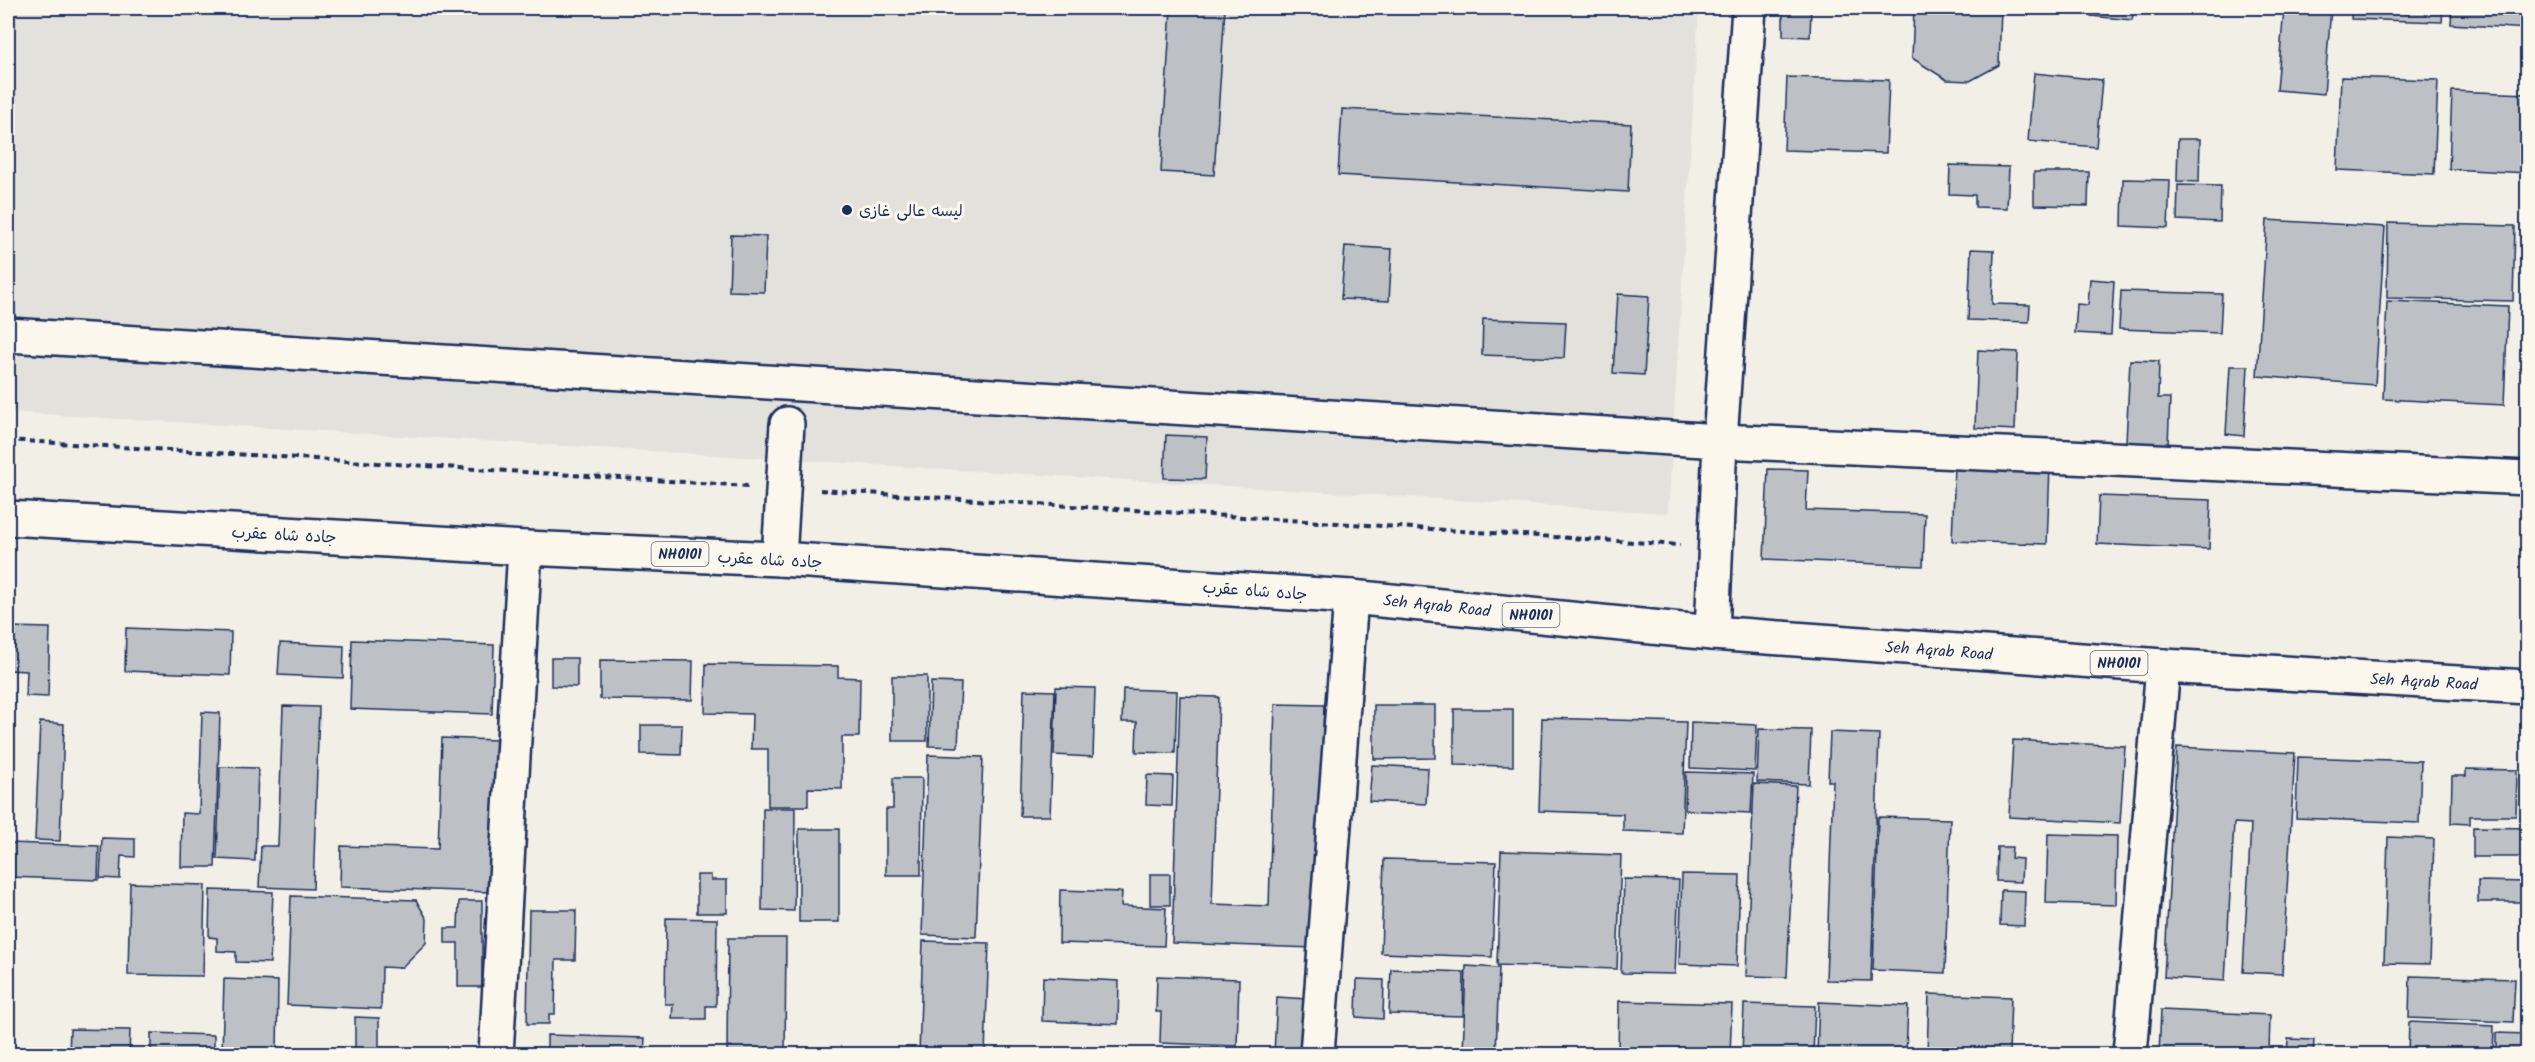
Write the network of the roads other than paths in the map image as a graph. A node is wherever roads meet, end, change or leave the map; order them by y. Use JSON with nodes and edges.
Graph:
{"nodes":[{"id":1,"x":1749,"y":8,"type":"edge"},
{"id":2,"x":8,"y":335,"type":"edge"},
{"id":3,"x":788,"y":424,"type":"dead end"},
{"id":4,"x":1720,"y":441,"type":"junction"},
{"id":5,"x":2528,"y":478,"type":"edge"},
{"id":6,"x":8,"y":518,"type":"edge"},
{"id":7,"x":525,"y":548,"type":"junction"},
{"id":8,"x":779,"y":559,"type":"junction"},
{"id":9,"x":1352,"y":597,"type":"junction"},
{"id":10,"x":1712,"y":633,"type":"junction"},
{"id":11,"x":2163,"y":666,"type":"junction"},
{"id":12,"x":2528,"y":687,"type":"edge"},
{"id":13,"x":496,"y":1054,"type":"edge"},
{"id":14,"x":1317,"y":1054,"type":"edge"},
{"id":15,"x":2130,"y":1054,"type":"edge"}],
"edges":[{"from":1,"to":4,"type":"main road"},
{"from":2,"to":4,"type":"main road"},
{"from":3,"to":8,"type":"main road"},
{"from":4,"to":5,"type":"main road"},
{"from":4,"to":10,"type":"main road"},
{"from":6,"to":7,"type":"main road","name":"جاده شاه عقرب","number":"NH0101"},
{"from":7,"to":8,"type":"main road","name":"جاده شاه عقرب","number":"NH0101"},
{"from":7,"to":13,"type":"main road"},
{"from":8,"to":9,"type":"main road","name":"جاده شاه عقرب","number":"NH0101"},
{"from":9,"to":10,"type":"main road","name":"Seh Aqrab Road","number":"NH0101"},
{"from":9,"to":14,"type":"main road"},
{"from":10,"to":11,"type":"main road","name":"Seh Aqrab Road","number":"NH0101"},
{"from":11,"to":12,"type":"main road","name":"Seh Aqrab Road","number":"NH0101"},
{"from":11,"to":15,"type":"main road"}]}
